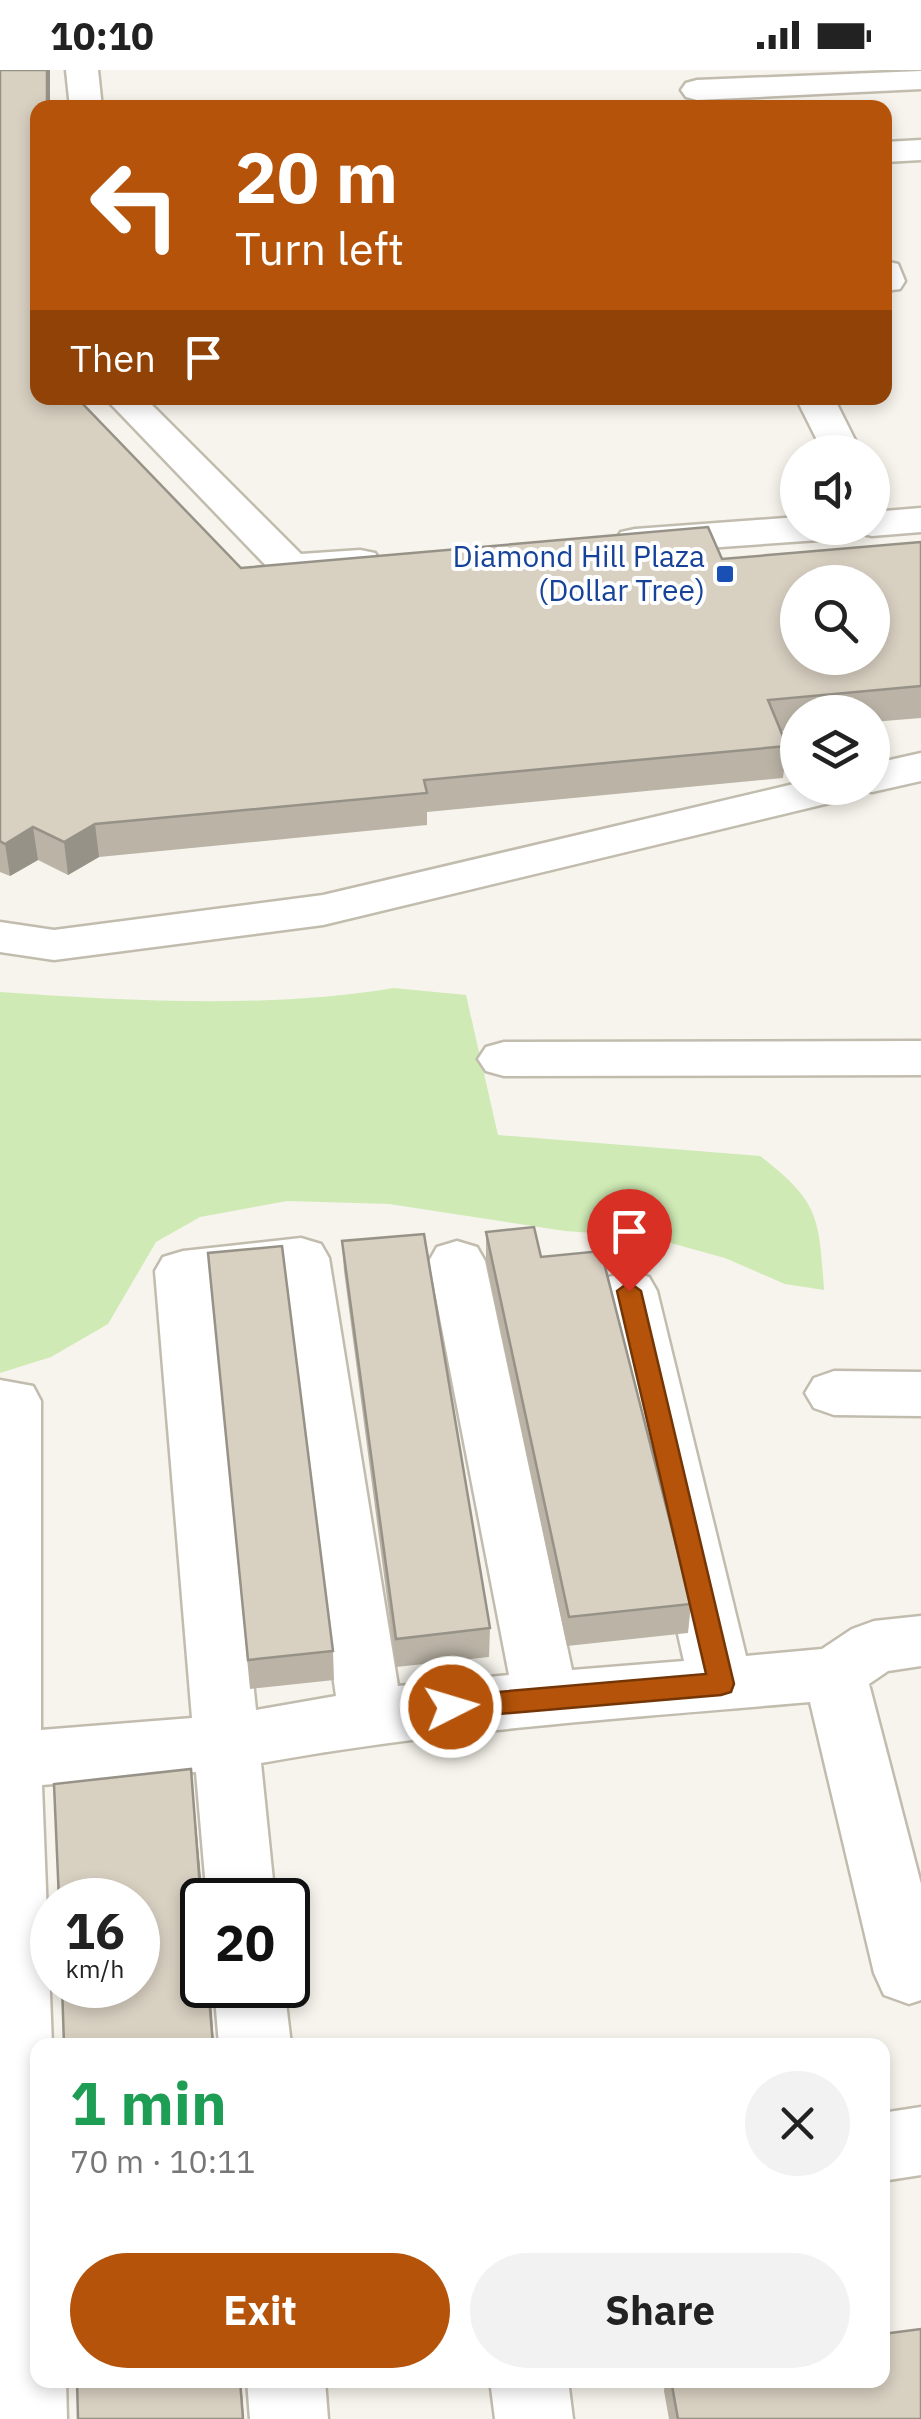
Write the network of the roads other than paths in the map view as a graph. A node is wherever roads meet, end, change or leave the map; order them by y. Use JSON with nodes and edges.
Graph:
{"nodes":[{"id":1,"x":82,"y":70,"type":"edge"},
{"id":2,"x":745,"y":79,"type":"edge"},
{"id":3,"x":921,"y":80,"type":"edge"},
{"id":4,"x":695,"y":89,"type":"edge"},
{"id":5,"x":85,"y":100,"type":"edge"},
{"id":6,"x":921,"y":108,"type":"edge"},
{"id":7,"x":892,"y":110,"type":"edge"},
{"id":8,"x":921,"y":150,"type":"edge"},
{"id":9,"x":892,"y":152,"type":"edge"},
{"id":10,"x":131,"y":405,"type":"edge"},
{"id":11,"x":818,"y":405,"type":"edge"},
{"id":12,"x":834,"y":435,"type":"edge"},
{"id":13,"x":890,"y":520,"type":"edge"},
{"id":14,"x":921,"y":520,"type":"edge"},
{"id":15,"x":780,"y":531,"type":"edge"},
{"id":16,"x":604,"y":544,"type":"edge"},
{"id":17,"x":389,"y":560,"type":"edge"},
{"id":18,"x":921,"y":768,"type":"edge"},
{"id":19,"x":890,"y":774,"type":"edge"},
{"id":20,"x":780,"y":801,"type":"edge"},
{"id":21,"x":0,"y":937,"type":"edge"},
{"id":22,"x":921,"y":1058,"type":"edge"},
{"id":23,"x":504,"y":1059,"type":"dead end"},
{"id":24,"x":458,"y":1262,"type":"dead end"},
{"id":25,"x":629,"y":1291,"type":"dead end"},
{"id":26,"x":834,"y":1393,"type":"dead end"},
{"id":27,"x":921,"y":1394,"type":"edge"},
{"id":28,"x":0,"y":1402,"type":"edge"},
{"id":29,"x":921,"y":1641,"type":"edge"},
{"id":30,"x":834,"y":1674,"type":"junction"},
{"id":31,"x":721,"y":1684,"type":"junction"},
{"id":32,"x":546,"y":1698,"type":"junction"},
{"id":33,"x":371,"y":1716,"type":"junction"},
{"id":34,"x":227,"y":1742,"type":"junction"},
{"id":35,"x":4,"y":1760,"type":"edge"},
{"id":36,"x":240,"y":1878,"type":"edge"},
{"id":37,"x":909,"y":1974,"type":"dead end"},
{"id":38,"x":251,"y":2008,"type":"edge"},
{"id":39,"x":254,"y":2038,"type":"edge"},
{"id":40,"x":921,"y":2141,"type":"edge"},
{"id":41,"x":890,"y":2145,"type":"edge"},
{"id":42,"x":287,"y":2388,"type":"edge"},
{"id":43,"x":530,"y":2388,"type":"edge"},
{"id":44,"x":28,"y":2419,"type":"edge"},
{"id":45,"x":289,"y":2419,"type":"edge"},
{"id":46,"x":534,"y":2419,"type":"edge"}],
"edges":[{"from":1,"to":5,"type":"lane"},
{"from":2,"to":3,"type":"lane"},
{"from":2,"to":4,"type":"lane"},
{"from":6,"to":7,"type":"lane"},
{"from":8,"to":9,"type":"lane"},
{"from":10,"to":17,"type":"lane"},
{"from":11,"to":12,"type":"lane"},
{"from":13,"to":14,"type":"lane"},
{"from":15,"to":16,"type":"lane"},
{"from":18,"to":19,"type":"lane"},
{"from":20,"to":21,"type":"lane"},
{"from":22,"to":23,"type":"lane"},
{"from":24,"to":32,"type":"lane"},
{"from":25,"to":31,"type":"lane"},
{"from":26,"to":27,"type":"lane"},
{"from":28,"to":35,"type":"lane"},
{"from":29,"to":30,"type":"lane"},
{"from":30,"to":31,"type":"lane"},
{"from":30,"to":37,"type":"lane"},
{"from":31,"to":32,"type":"lane"},
{"from":32,"to":33,"type":"lane"},
{"from":33,"to":34,"type":"lane"},
{"from":33,"to":34,"type":"lane"},
{"from":34,"to":35,"type":"lane"},
{"from":34,"to":36,"type":"lane"},
{"from":35,"to":44,"type":"lane"},
{"from":38,"to":39,"type":"lane"},
{"from":40,"to":41,"type":"lane"},
{"from":42,"to":45,"type":"lane"},
{"from":43,"to":46,"type":"lane"}]}
